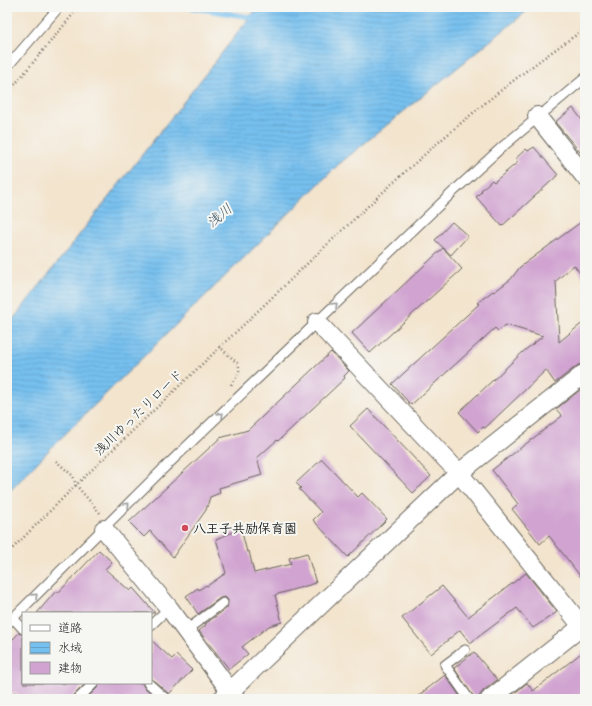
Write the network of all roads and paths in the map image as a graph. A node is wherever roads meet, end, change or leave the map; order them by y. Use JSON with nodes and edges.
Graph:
{"nodes":[{"id":1,"x":59,"y":7,"type":"edge"},
{"id":2,"x":79,"y":7,"type":"edge"},
{"id":3,"x":585,"y":29,"type":"edge"},
{"id":4,"x":7,"y":67,"type":"edge"},
{"id":5,"x":585,"y":78,"type":"edge"},
{"id":6,"x":7,"y":94,"type":"edge"},
{"id":7,"x":537,"y":116,"type":"junction"},
{"id":8,"x":585,"y":177,"type":"edge"},
{"id":9,"x":317,"y":322,"type":"junction"},
{"id":10,"x":220,"y":347,"type":"junction"},
{"id":11,"x":585,"y":374,"type":"edge"},
{"id":12,"x":227,"y":390,"type":"dead end"},
{"id":13,"x":56,"y":461,"type":"dead end"},
{"id":14,"x":458,"y":473,"type":"junction"},
{"id":15,"x":76,"y":485,"type":"junction"},
{"id":16,"x":94,"y":507,"type":"dead end"},
{"id":17,"x":104,"y":529,"type":"junction"},
{"id":18,"x":7,"y":554,"type":"edge"},
{"id":19,"x":223,"y":603,"type":"dead end"},
{"id":20,"x":169,"y":608,"type":"junction"},
{"id":21,"x":10,"y":621,"type":"edge"},
{"id":22,"x":152,"y":624,"type":"edge"},
{"id":23,"x":584,"y":627,"type":"edge"},
{"id":24,"x":22,"y":628,"type":"edge"},
{"id":25,"x":185,"y":631,"type":"junction"},
{"id":26,"x":465,"y":650,"type":"dead end"},
{"id":27,"x":93,"y":684,"type":"edge"},
{"id":28,"x":149,"y":684,"type":"edge"},
{"id":29,"x":229,"y":696,"type":"edge"},
{"id":30,"x":78,"y":699,"type":"edge"},
{"id":31,"x":166,"y":699,"type":"edge"},
{"id":32,"x":469,"y":699,"type":"edge"},
{"id":33,"x":490,"y":699,"type":"edge"}],
"edges":[{"from":1,"to":4,"type":"lane"},
{"from":2,"to":6,"type":"path"},
{"from":3,"to":10,"type":"path","name":"浅川ゆったりロード"},
{"from":5,"to":7,"type":"lane"},
{"from":7,"to":8,"type":"street"},
{"from":9,"to":7,"type":"lane","one_way":true},
{"from":9,"to":14,"type":"street"},
{"from":17,"to":9,"type":"lane","one_way":true},
{"from":10,"to":12,"type":"path"},
{"from":10,"to":15,"type":"path","name":"浅川ゆったりロード"},
{"from":11,"to":14,"type":"street"},
{"from":13,"to":15,"type":"path"},
{"from":14,"to":23,"type":"street"},
{"from":14,"to":29,"type":"street"},
{"from":15,"to":16,"type":"path"},
{"from":15,"to":18,"type":"path","name":"浅川ゆったりロード"},
{"from":17,"to":20,"type":"street"},
{"from":21,"to":17,"type":"lane","one_way":true},
{"from":19,"to":25,"type":"lane"},
{"from":20,"to":22,"type":"lane"},
{"from":20,"to":25,"type":"street"},
{"from":21,"to":24,"type":"lane"},
{"from":23,"to":33,"type":"street"},
{"from":25,"to":29,"type":"street"},
{"from":26,"to":32,"type":"lane"},
{"from":27,"to":30,"type":"lane"},
{"from":28,"to":31,"type":"lane"}]}
